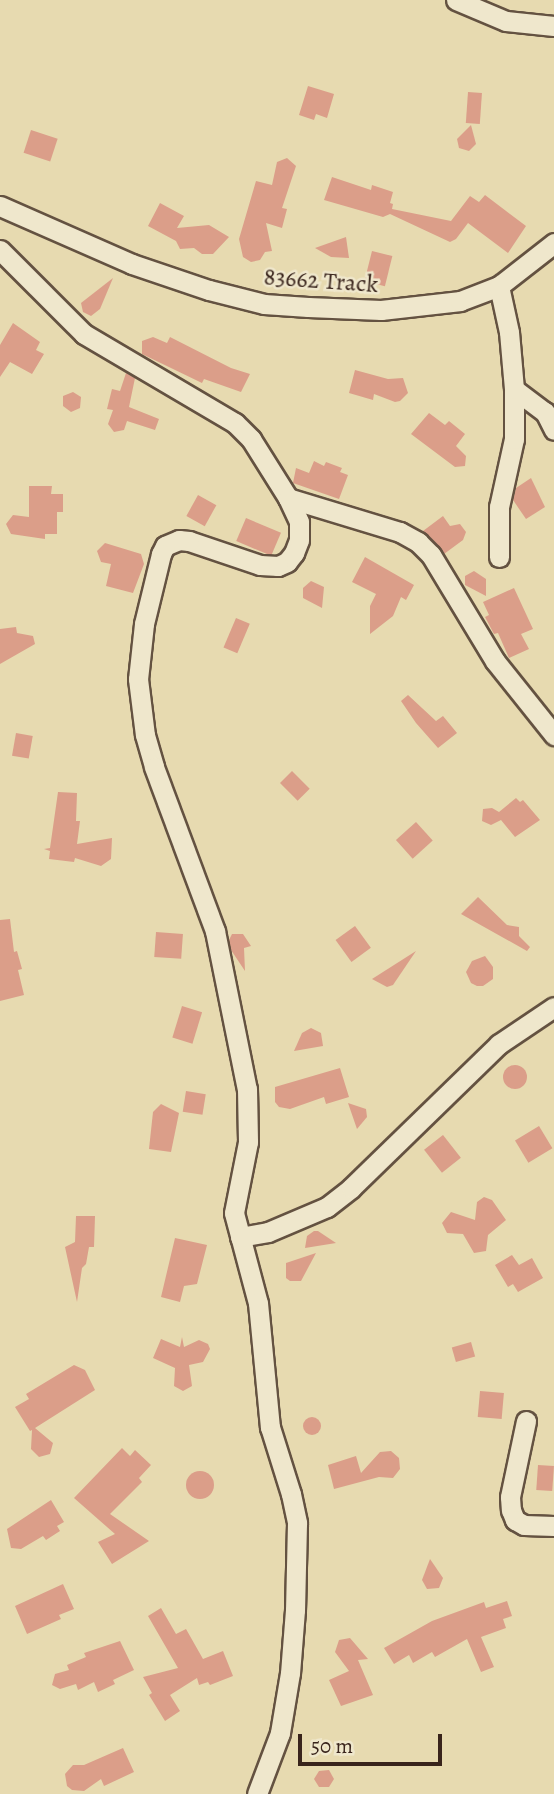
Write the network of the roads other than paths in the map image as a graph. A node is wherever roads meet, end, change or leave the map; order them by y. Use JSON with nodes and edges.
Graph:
{"nodes":[{"id":1,"x":456,"y":0,"type":"edge"},
{"id":2,"x":554,"y":26,"type":"edge"},
{"id":3,"x":0,"y":206,"type":"edge"},
{"id":4,"x":554,"y":243,"type":"edge"},
{"id":5,"x":0,"y":250,"type":"edge"},
{"id":6,"x":499,"y":286,"type":"junction"},
{"id":7,"x":514,"y":389,"type":"junction"},
{"id":8,"x":554,"y":430,"type":"edge"},
{"id":9,"x":289,"y":498,"type":"junction"},
{"id":10,"x":499,"y":557,"type":"dead end"},
{"id":11,"x":554,"y":735,"type":"edge"},
{"id":12,"x":554,"y":1007,"type":"edge"},
{"id":13,"x":240,"y":1237,"type":"junction"},
{"id":14,"x":526,"y":1421,"type":"dead end"},
{"id":15,"x":554,"y":1526,"type":"edge"},
{"id":16,"x":257,"y":1794,"type":"edge"}],
"edges":[{"from":1,"to":2,"type":"street"},
{"from":3,"to":6,"type":"street","name":"83662 Track"},
{"from":4,"to":6,"type":"street","name":"83662 Track"},
{"from":5,"to":9,"type":"street"},
{"from":6,"to":7,"type":"street"},
{"from":7,"to":8,"type":"street"},
{"from":7,"to":10,"type":"street"},
{"from":9,"to":11,"type":"street"},
{"from":9,"to":13,"type":"street"},
{"from":12,"to":13,"type":"street"},
{"from":13,"to":16,"type":"street"},
{"from":14,"to":15,"type":"street"}]}
